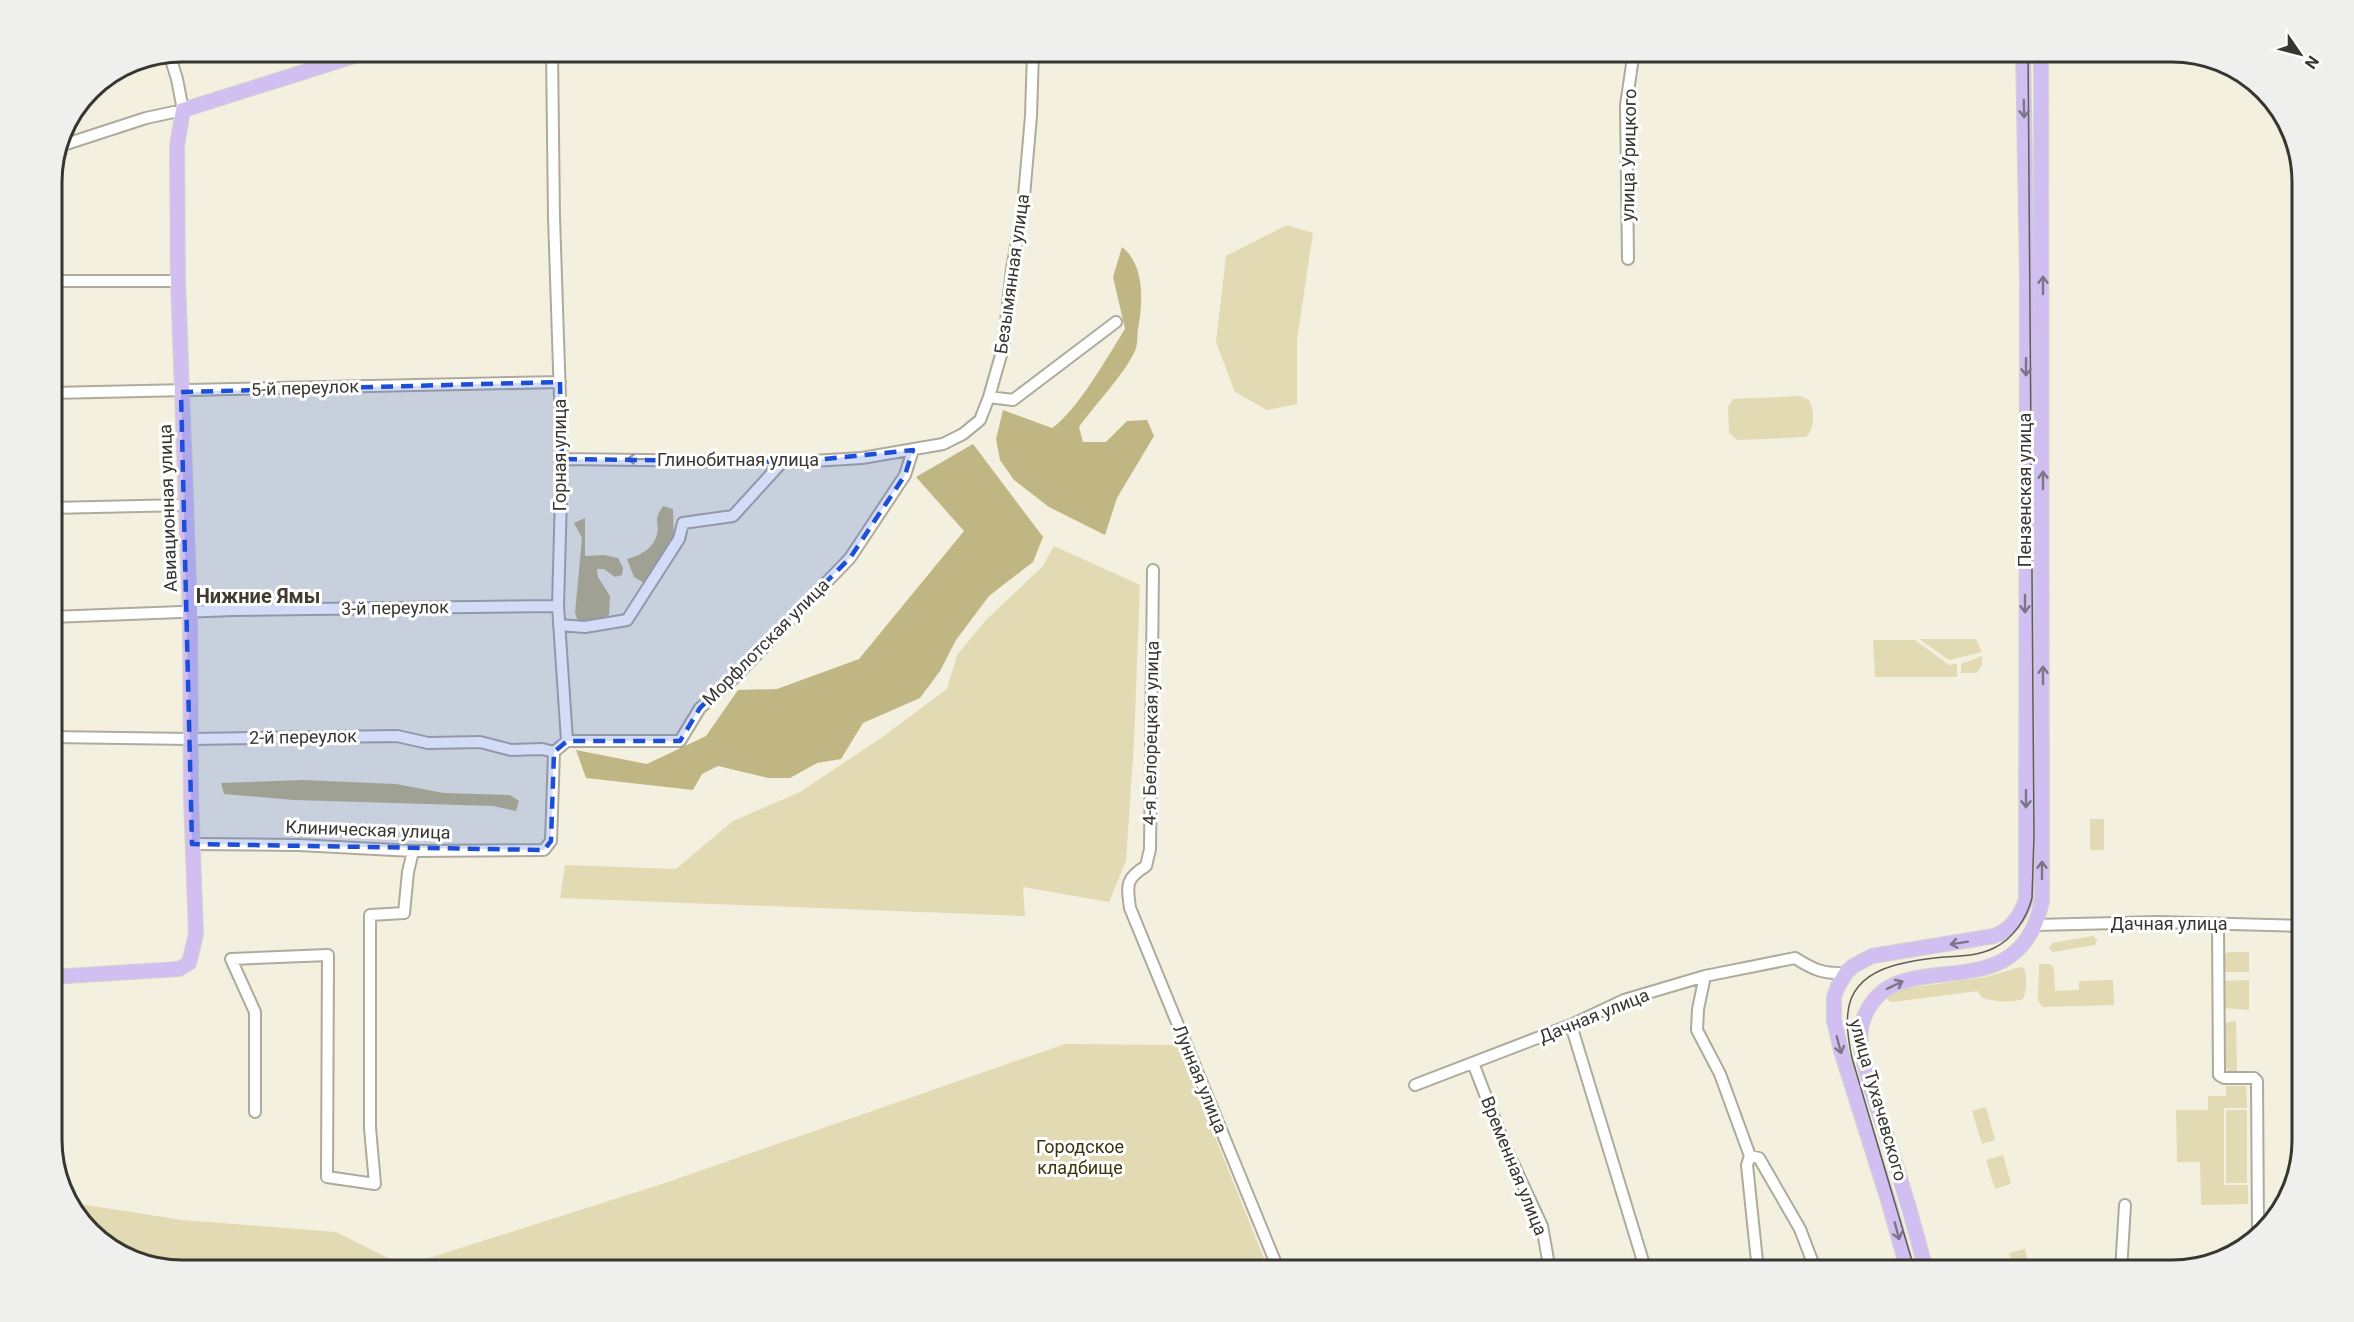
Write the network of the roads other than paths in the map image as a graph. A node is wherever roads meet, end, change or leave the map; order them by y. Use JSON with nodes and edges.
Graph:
{"nodes":[{"id":1,"x":335,"y":62,"type":"edge"},
{"id":2,"x":552,"y":62,"type":"edge"},
{"id":3,"x":1033,"y":62,"type":"edge"},
{"id":4,"x":1632,"y":62,"type":"edge"},
{"id":5,"x":2023,"y":62,"type":"edge"},
{"id":6,"x":2041,"y":62,"type":"edge"},
{"id":7,"x":172,"y":63,"type":"edge"},
{"id":8,"x":183,"y":110,"type":"junction"},
{"id":9,"x":68,"y":143,"type":"edge"},
{"id":10,"x":1628,"y":259,"type":"dead end"},
{"id":11,"x":62,"y":281,"type":"edge"},
{"id":12,"x":178,"y":281,"type":"junction"},
{"id":13,"x":1116,"y":322,"type":"dead end"},
{"id":14,"x":560,"y":382,"type":"junction"},
{"id":15,"x":181,"y":392,"type":"junction"},
{"id":16,"x":62,"y":393,"type":"edge"},
{"id":17,"x":989,"y":397,"type":"junction"},
{"id":18,"x":913,"y":450,"type":"junction"},
{"id":19,"x":562,"y":459,"type":"junction"},
{"id":20,"x":783,"y":461,"type":"junction"},
{"id":21,"x":185,"y":505,"type":"junction"},
{"id":22,"x":62,"y":508,"type":"edge"},
{"id":23,"x":1153,"y":570,"type":"dead end"},
{"id":24,"x":558,"y":606,"type":"junction"},
{"id":25,"x":190,"y":613,"type":"junction"},
{"id":26,"x":62,"y":617,"type":"edge"},
{"id":27,"x":559,"y":625,"type":"junction"},
{"id":28,"x":62,"y":737,"type":"edge"},
{"id":29,"x":191,"y":740,"type":"junction"},
{"id":30,"x":567,"y":741,"type":"junction"},
{"id":31,"x":554,"y":752,"type":"junction"},
{"id":32,"x":192,"y":844,"type":"junction"},
{"id":33,"x":413,"y":851,"type":"junction"},
{"id":34,"x":1127,"y":886,"type":"joint"},
{"id":35,"x":2013,"y":923,"type":"junction"},
{"id":36,"x":2218,"y":924,"type":"junction"},
{"id":37,"x":2292,"y":927,"type":"edge"},
{"id":38,"x":2033,"y":928,"type":"junction"},
{"id":39,"x":1846,"y":973,"type":"junction"},
{"id":40,"x":62,"y":976,"type":"edge"},
{"id":41,"x":1705,"y":976,"type":"junction"},
{"id":42,"x":1571,"y":1025,"type":"junction"},
{"id":43,"x":1473,"y":1063,"type":"junction"},
{"id":44,"x":1415,"y":1085,"type":"dead end"},
{"id":45,"x":255,"y":1112,"type":"dead end"},
{"id":46,"x":1750,"y":1156,"type":"junction"},
{"id":47,"x":2124,"y":1205,"type":"dead end"},
{"id":48,"x":2258,"y":1224,"type":"edge"},
{"id":49,"x":1275,"y":1261,"type":"edge"},
{"id":50,"x":1548,"y":1261,"type":"edge"},
{"id":51,"x":1643,"y":1261,"type":"edge"},
{"id":52,"x":1757,"y":1261,"type":"edge"},
{"id":53,"x":1812,"y":1261,"type":"edge"},
{"id":54,"x":1905,"y":1261,"type":"edge"},
{"id":55,"x":1923,"y":1261,"type":"edge"},
{"id":56,"x":2121,"y":1261,"type":"edge"}],
"edges":[{"from":1,"to":8,"type":"main road"},
{"from":2,"to":14,"type":"street","name":"Горная улица"},
{"from":3,"to":17,"type":"street","name":"Безымянная улица"},
{"from":4,"to":10,"type":"street","name":"улица Урицкого"},
{"from":5,"to":35,"type":"main road","name":"Пензенская улица","one_way":true},
{"from":38,"to":6,"type":"main road","name":"Пензенская улица","one_way":true},
{"from":7,"to":8,"type":"street","name":"Авиационная улица"},
{"from":8,"to":9,"type":"street"},
{"from":8,"to":12,"type":"main road","name":"Авиационная улица"},
{"from":11,"to":12,"type":"street"},
{"from":12,"to":15,"type":"main road","name":"Авиационная улица"},
{"from":13,"to":17,"type":"street"},
{"from":14,"to":15,"type":"street","name":"5-й переулок"},
{"from":14,"to":19,"type":"street","name":"Горная улица"},
{"from":15,"to":16,"type":"street","name":"5-й переулок"},
{"from":15,"to":21,"type":"main road","name":"Авиационная улица"},
{"from":17,"to":18,"type":"street","name":"Безымянная улица"},
{"from":18,"to":20,"type":"street","name":"Глинобитная улица"},
{"from":18,"to":30,"type":"street","name":"Морфлотская улица"},
{"from":20,"to":19,"type":"street","name":"Глинобитная улица","one_way":true},
{"from":19,"to":24,"type":"street","name":"Горная улица"},
{"from":20,"to":27,"type":"street"},
{"from":21,"to":22,"type":"street"},
{"from":21,"to":25,"type":"main road","name":"Авиационная улица"},
{"from":23,"to":34,"type":"street","name":"4-я Белорецкая улица"},
{"from":24,"to":25,"type":"street","name":"3-й переулок"},
{"from":24,"to":27,"type":"street","name":"Горная улица"},
{"from":25,"to":26,"type":"street","name":"3-й переулок"},
{"from":25,"to":29,"type":"main road","name":"Авиационная улица"},
{"from":27,"to":30,"type":"street","name":"Горная улица"},
{"from":28,"to":29,"type":"street","name":"2-й переулок"},
{"from":29,"to":31,"type":"street","name":"2-й переулок"},
{"from":29,"to":32,"type":"main road","name":"Авиационная улица"},
{"from":30,"to":31,"type":"street"},
{"from":31,"to":33,"type":"street","name":"Клиническая улица"},
{"from":32,"to":33,"type":"street","name":"Клиническая улица"},
{"from":32,"to":40,"type":"main road","name":"Авиационная улица"},
{"from":33,"to":45,"type":"street"},
{"from":34,"to":49,"type":"street","name":"Лунная улица"},
{"from":35,"to":38,"type":"main road"},
{"from":35,"to":39,"type":"main road","one_way":true},
{"from":36,"to":37,"type":"street","name":"Дачная улица"},
{"from":36,"to":38,"type":"street","name":"Дачная улица"},
{"from":36,"to":48,"type":"street"},
{"from":55,"to":38,"type":"main road","name":"улица Тухачевского","one_way":true},
{"from":39,"to":41,"type":"street","name":"Дачная улица"},
{"from":39,"to":54,"type":"main road","name":"улица Тухачевского","one_way":true},
{"from":41,"to":42,"type":"street","name":"Дачная улица"},
{"from":41,"to":46,"type":"street"},
{"from":42,"to":43,"type":"street","name":"Дачная улица"},
{"from":42,"to":51,"type":"street"},
{"from":43,"to":44,"type":"street","name":"Дачная улица"},
{"from":43,"to":50,"type":"street","name":"Временная улица"},
{"from":46,"to":52,"type":"street"},
{"from":46,"to":53,"type":"street"},
{"from":47,"to":56,"type":"street"}]}
